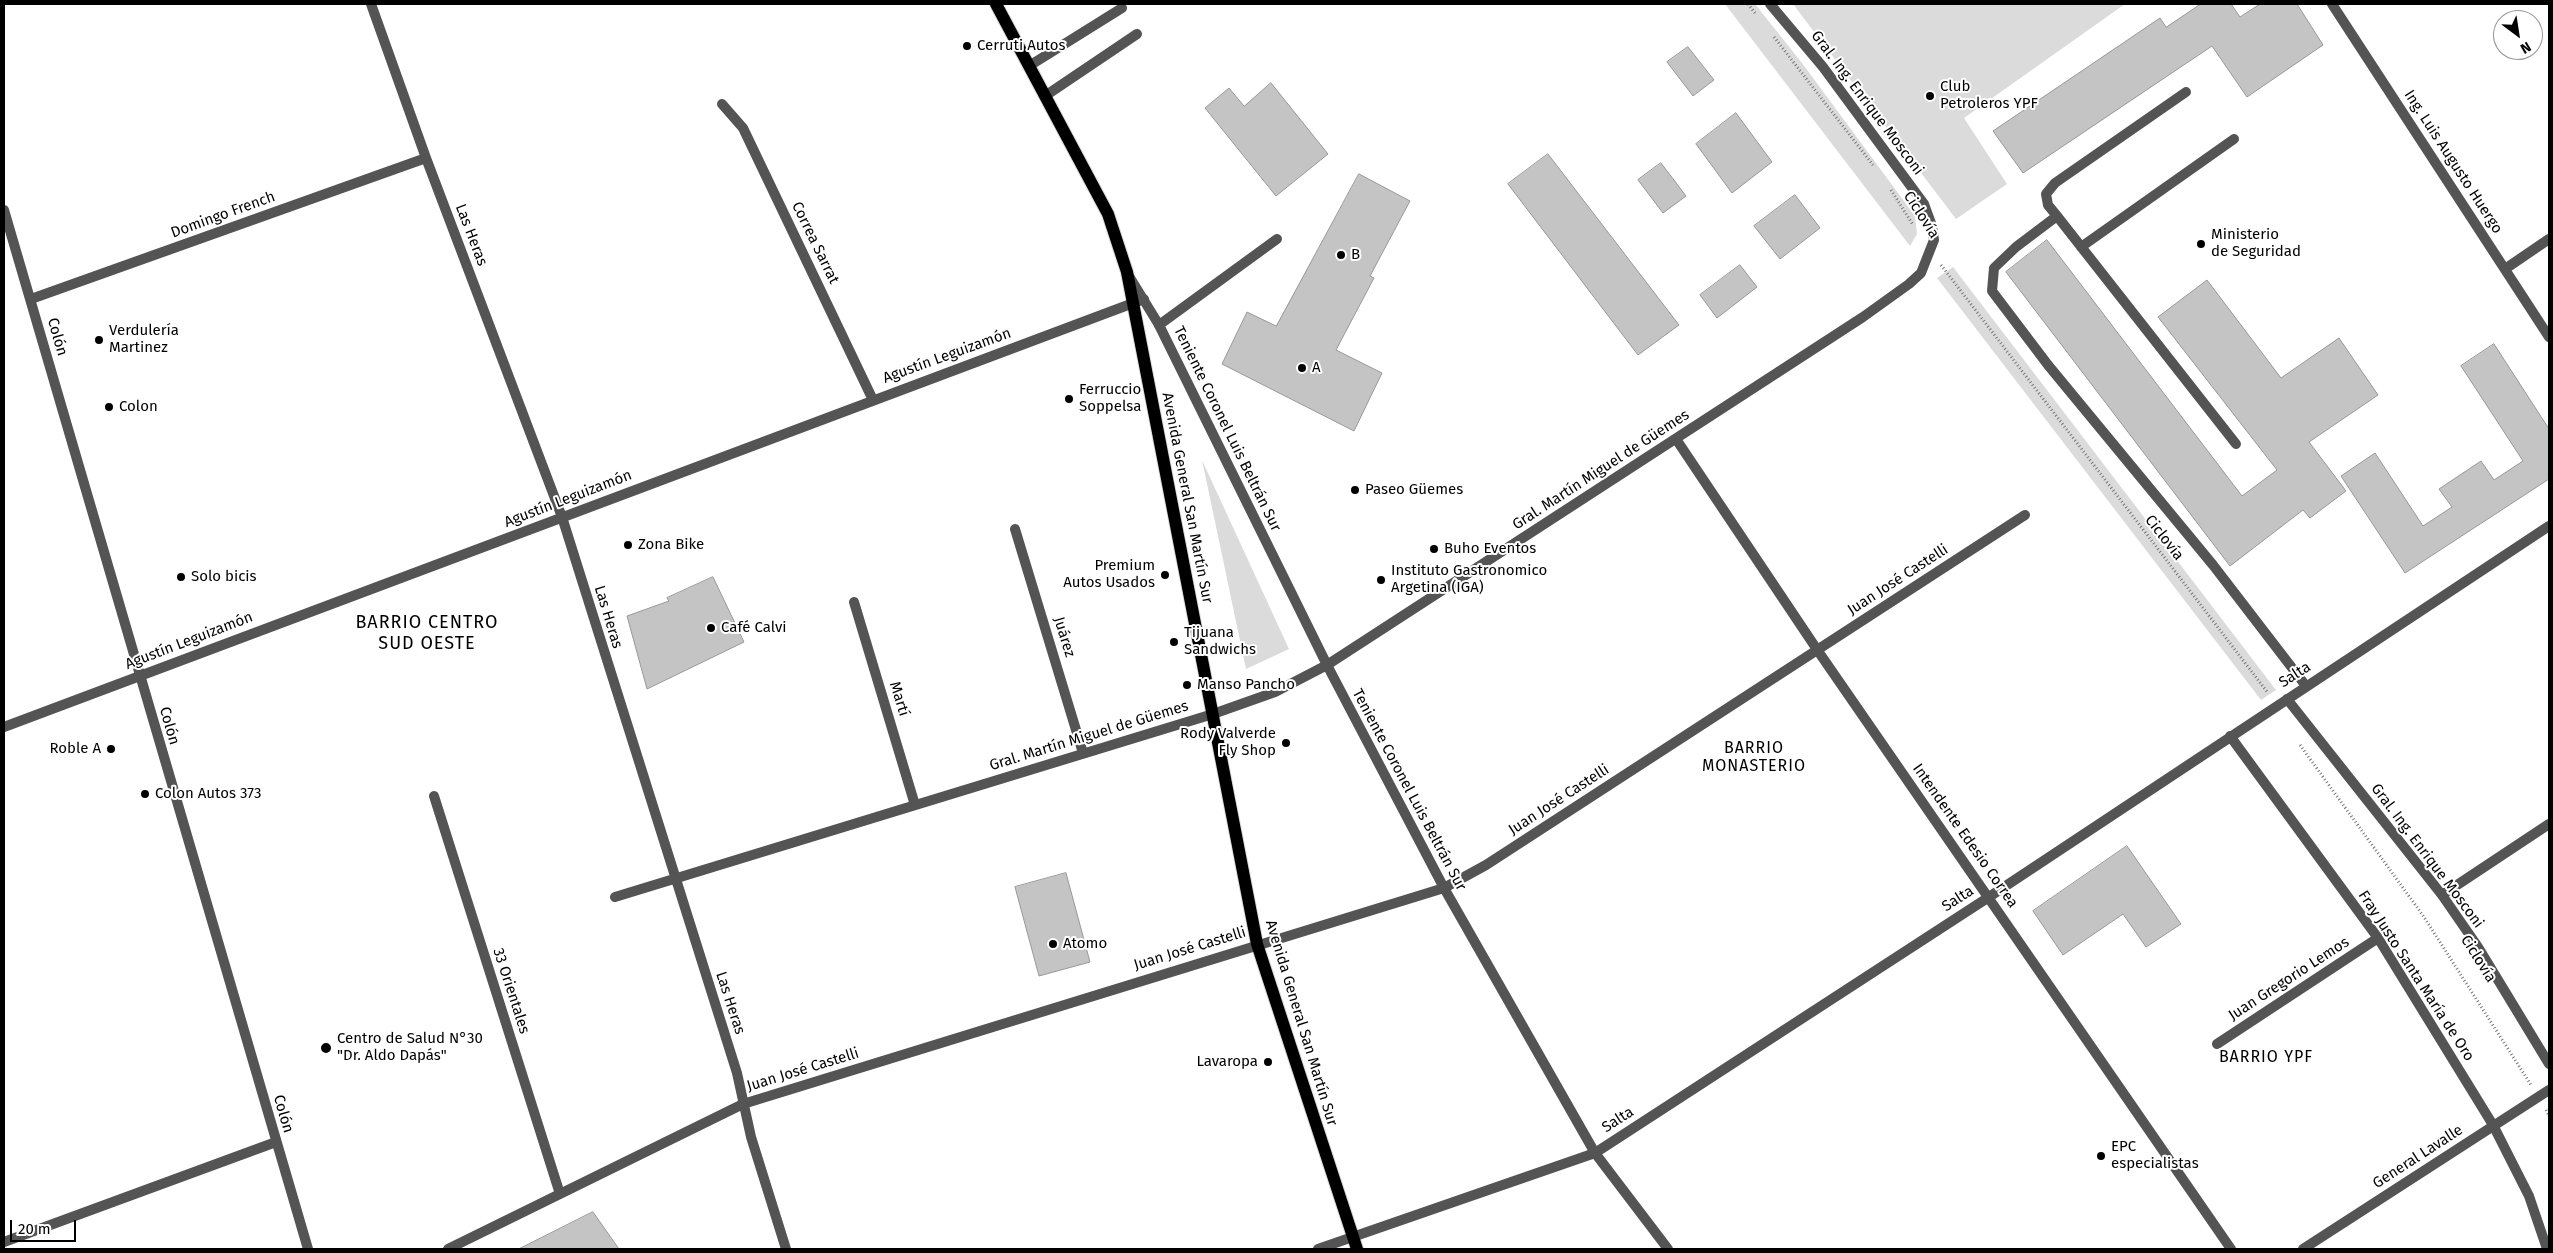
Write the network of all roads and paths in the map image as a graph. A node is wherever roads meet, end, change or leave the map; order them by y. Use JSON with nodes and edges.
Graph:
{"nodes":[{"id":1,"x":370,"y":4,"type":"edge"},
{"id":2,"x":996,"y":4,"type":"edge"},
{"id":3,"x":1748,"y":4,"type":"edge"},
{"id":4,"x":1770,"y":4,"type":"edge"},
{"id":5,"x":2332,"y":4,"type":"edge"},
{"id":6,"x":1122,"y":8,"type":"dead end"},
{"id":7,"x":1760,"y":19,"type":"dead end"},
{"id":8,"x":1137,"y":34,"type":"dead end"},
{"id":9,"x":1772,"y":34,"type":"dead end"},
{"id":10,"x":1029,"y":66,"type":"junction"},
{"id":11,"x":2186,"y":92,"type":"dead end"},
{"id":12,"x":1045,"y":96,"type":"junction"},
{"id":13,"x":722,"y":104,"type":"dead end"},
{"id":14,"x":2234,"y":139,"type":"dead end"},
{"id":15,"x":426,"y":158,"type":"junction"},
{"id":16,"x":1877,"y":171,"type":"dead end"},
{"id":17,"x":1889,"y":186,"type":"dead end"},
{"id":18,"x":4,"y":210,"type":"edge"},
{"id":19,"x":2056,"y":216,"type":"junction"},
{"id":20,"x":1932,"y":226,"type":"joint"},
{"id":21,"x":1277,"y":239,"type":"dead end"},
{"id":22,"x":2549,"y":239,"type":"edge"},
{"id":23,"x":2081,"y":248,"type":"junction"},
{"id":24,"x":1931,"y":251,"type":"junction"},
{"id":25,"x":2505,"y":269,"type":"junction"},
{"id":26,"x":31,"y":299,"type":"junction"},
{"id":27,"x":1138,"y":301,"type":"junction"},
{"id":28,"x":1159,"y":325,"type":"junction"},
{"id":29,"x":2549,"y":338,"type":"edge"},
{"id":30,"x":873,"y":400,"type":"junction"},
{"id":31,"x":1676,"y":439,"type":"junction"},
{"id":32,"x":2236,"y":444,"type":"dead end"},
{"id":33,"x":2025,"y":515,"type":"dead end"},
{"id":34,"x":562,"y":517,"type":"junction"},
{"id":35,"x":2549,"y":526,"type":"edge"},
{"id":36,"x":1016,"y":529,"type":"dead end"},
{"id":37,"x":854,"y":602,"type":"dead end"},
{"id":38,"x":1818,"y":651,"type":"junction"},
{"id":39,"x":1327,"y":665,"type":"junction"},
{"id":40,"x":139,"y":676,"type":"junction"},
{"id":41,"x":2306,"y":686,"type":"junction"},
{"id":42,"x":2287,"y":699,"type":"junction"},
{"id":43,"x":2278,"y":705,"type":"junction"},
{"id":44,"x":1213,"y":714,"type":"junction"},
{"id":45,"x":4,"y":727,"type":"edge"},
{"id":46,"x":2230,"y":736,"type":"junction"},
{"id":47,"x":2296,"y":737,"type":"dead end"},
{"id":48,"x":1083,"y":753,"type":"junction"},
{"id":49,"x":434,"y":796,"type":"dead end"},
{"id":50,"x":915,"y":805,"type":"junction"},
{"id":51,"x":2549,"y":824,"type":"edge"},
{"id":52,"x":675,"y":879,"type":"junction"},
{"id":53,"x":1444,"y":888,"type":"junction"},
{"id":54,"x":2442,"y":895,"type":"junction"},
{"id":55,"x":614,"y":897,"type":"dead end"},
{"id":56,"x":1989,"y":897,"type":"junction"},
{"id":57,"x":2378,"y":938,"type":"junction"},
{"id":58,"x":1257,"y":944,"type":"junction"},
{"id":59,"x":2217,"y":1044,"type":"dead end"},
{"id":60,"x":2549,"y":1064,"type":"edge"},
{"id":61,"x":2549,"y":1090,"type":"edge"},
{"id":62,"x":2538,"y":1097,"type":"junction"},
{"id":63,"x":743,"y":1104,"type":"junction"},
{"id":64,"x":2549,"y":1116,"type":"edge"},
{"id":65,"x":2493,"y":1125,"type":"junction"},
{"id":66,"x":276,"y":1142,"type":"junction"},
{"id":67,"x":1595,"y":1153,"type":"junction"},
{"id":68,"x":560,"y":1194,"type":"junction"},
{"id":69,"x":4,"y":1242,"type":"edge"},
{"id":70,"x":1355,"y":1243,"type":"edge"},
{"id":71,"x":308,"y":1249,"type":"edge"},
{"id":72,"x":448,"y":1249,"type":"edge"},
{"id":73,"x":786,"y":1249,"type":"edge"},
{"id":74,"x":1318,"y":1249,"type":"edge"},
{"id":75,"x":1668,"y":1249,"type":"edge"},
{"id":76,"x":2231,"y":1249,"type":"edge"},
{"id":77,"x":2303,"y":1249,"type":"edge"},
{"id":78,"x":2547,"y":1249,"type":"edge"}],
"edges":[{"from":1,"to":15,"type":"street","name":"Las Heras"},
{"from":2,"to":10,"type":"main road","name":"Avenida General San Martín Sur"},
{"from":3,"to":7,"type":"path"},
{"from":4,"to":20,"type":"street","name":"Gral. Ing. Enrique Mosconi"},
{"from":5,"to":25,"type":"street","name":"Ing. Luis Augusto Huergo"},
{"from":6,"to":10,"type":"street"},
{"from":8,"to":12,"type":"street"},
{"from":9,"to":16,"type":"path"},
{"from":10,"to":12,"type":"main road","name":"Avenida General San Martín Sur"},
{"from":11,"to":19,"type":"street"},
{"from":12,"to":27,"type":"main road","name":"Avenida General San Martín Sur"},
{"from":13,"to":30,"type":"street","name":"Correa Sarrat"},
{"from":14,"to":23,"type":"street"},
{"from":15,"to":26,"type":"street","name":"Domingo French"},
{"from":15,"to":34,"type":"street","name":"Las Heras"},
{"from":17,"to":24,"type":"path","name":"Ciclovía"},
{"from":18,"to":26,"type":"street","name":"Colón"},
{"from":19,"to":23,"type":"street"},
{"from":19,"to":41,"type":"street"},
{"from":20,"to":24,"type":"street","name":"Gral. Martín Miguel de Güemes"},
{"from":21,"to":28,"type":"street"},
{"from":22,"to":25,"type":"street"},
{"from":23,"to":32,"type":"street"},
{"from":24,"to":31,"type":"street","name":"Gral. Martín Miguel de Güemes"},
{"from":24,"to":43,"type":"path","name":"Ciclovía"},
{"from":25,"to":29,"type":"street","name":"Ing. Luis Augusto Huergo"},
{"from":26,"to":40,"type":"street","name":"Colón"},
{"from":27,"to":28,"type":"street","name":"Teniente Coronel Luis Beltrán Sur"},
{"from":27,"to":30,"type":"street","name":"Agustín Leguizamón"},
{"from":27,"to":44,"type":"main road","name":"Avenida General San Martín Sur"},
{"from":28,"to":39,"type":"street","name":"Teniente Coronel Luis Beltrán Sur"},
{"from":30,"to":34,"type":"street","name":"Agustín Leguizamón"},
{"from":31,"to":38,"type":"street","name":"Intendente Edesio Correa"},
{"from":31,"to":39,"type":"street","name":"Gral. Martín Miguel de Güemes"},
{"from":33,"to":38,"type":"street","name":"Juan José Castelli"},
{"from":34,"to":40,"type":"street","name":"Agustín Leguizamón"},
{"from":34,"to":52,"type":"street","name":"Las Heras"},
{"from":35,"to":41,"type":"street","name":"Salta"},
{"from":36,"to":48,"type":"street","name":"Juárez"},
{"from":37,"to":50,"type":"street","name":"Martí"},
{"from":38,"to":53,"type":"street","name":"Juan José Castelli"},
{"from":38,"to":56,"type":"street","name":"Intendente Edesio Correa"},
{"from":39,"to":44,"type":"street","name":"Gral. Martín Miguel de Güemes"},
{"from":39,"to":53,"type":"street","name":"Teniente Coronel Luis Beltrán Sur"},
{"from":40,"to":45,"type":"street","name":"Agustín Leguizamón"},
{"from":40,"to":66,"type":"street","name":"Colón"},
{"from":41,"to":42,"type":"street","name":"Salta"},
{"from":42,"to":43,"type":"street","name":"Salta"},
{"from":42,"to":54,"type":"street","name":"Gral. Ing. Enrique Mosconi"},
{"from":43,"to":46,"type":"street","name":"Salta"},
{"from":44,"to":48,"type":"street","name":"Gral. Martín Miguel de Güemes"},
{"from":44,"to":58,"type":"main road","name":"Avenida General San Martín Sur"},
{"from":46,"to":56,"type":"street","name":"Salta"},
{"from":46,"to":57,"type":"street","name":"Fray Justo Santa María de Oro"},
{"from":47,"to":62,"type":"path"},
{"from":48,"to":50,"type":"street","name":"Gral. Martín Miguel de Güemes"},
{"from":49,"to":68,"type":"street","name":"33 Orientales"},
{"from":50,"to":52,"type":"street","name":"Gral. Martín Miguel de Güemes"},
{"from":51,"to":54,"type":"street"},
{"from":52,"to":55,"type":"street","name":"Gral. Martín Miguel de Güemes"},
{"from":52,"to":63,"type":"street","name":"Las Heras"},
{"from":53,"to":58,"type":"street","name":"Juan José Castelli"},
{"from":53,"to":67,"type":"street","name":"Teniente Coronel Luis Beltrán Sur"},
{"from":54,"to":60,"type":"street","name":"Gral. Ing. Enrique Mosconi"},
{"from":56,"to":67,"type":"street","name":"Salta"},
{"from":56,"to":76,"type":"street","name":"Intendente Edesio Correa"},
{"from":57,"to":59,"type":"street","name":"Juan Gregorio Lemos"},
{"from":57,"to":65,"type":"street","name":"Fray Justo Santa María de Oro"},
{"from":58,"to":63,"type":"street","name":"Juan José Castelli"},
{"from":58,"to":70,"type":"main road","name":"Avenida General San Martín Sur"},
{"from":61,"to":62,"type":"street","name":"General Lavalle"},
{"from":62,"to":64,"type":"path"},
{"from":62,"to":65,"type":"street","name":"General Lavalle"},
{"from":63,"to":68,"type":"street","name":"Juan José Castelli"},
{"from":63,"to":73,"type":"street","name":"Las Heras"},
{"from":65,"to":77,"type":"street","name":"General Lavalle"},
{"from":65,"to":78,"type":"street","name":"Fray Justo Santa María de Oro"},
{"from":66,"to":69,"type":"street"},
{"from":66,"to":71,"type":"street","name":"Colón"},
{"from":67,"to":70,"type":"street","name":"Salta"},
{"from":67,"to":75,"type":"street","name":"Teniente Coronel Luis Beltrán Sur"},
{"from":68,"to":72,"type":"street","name":"Juan José Castelli"},
{"from":70,"to":74,"type":"street","name":"Salta"}]}
